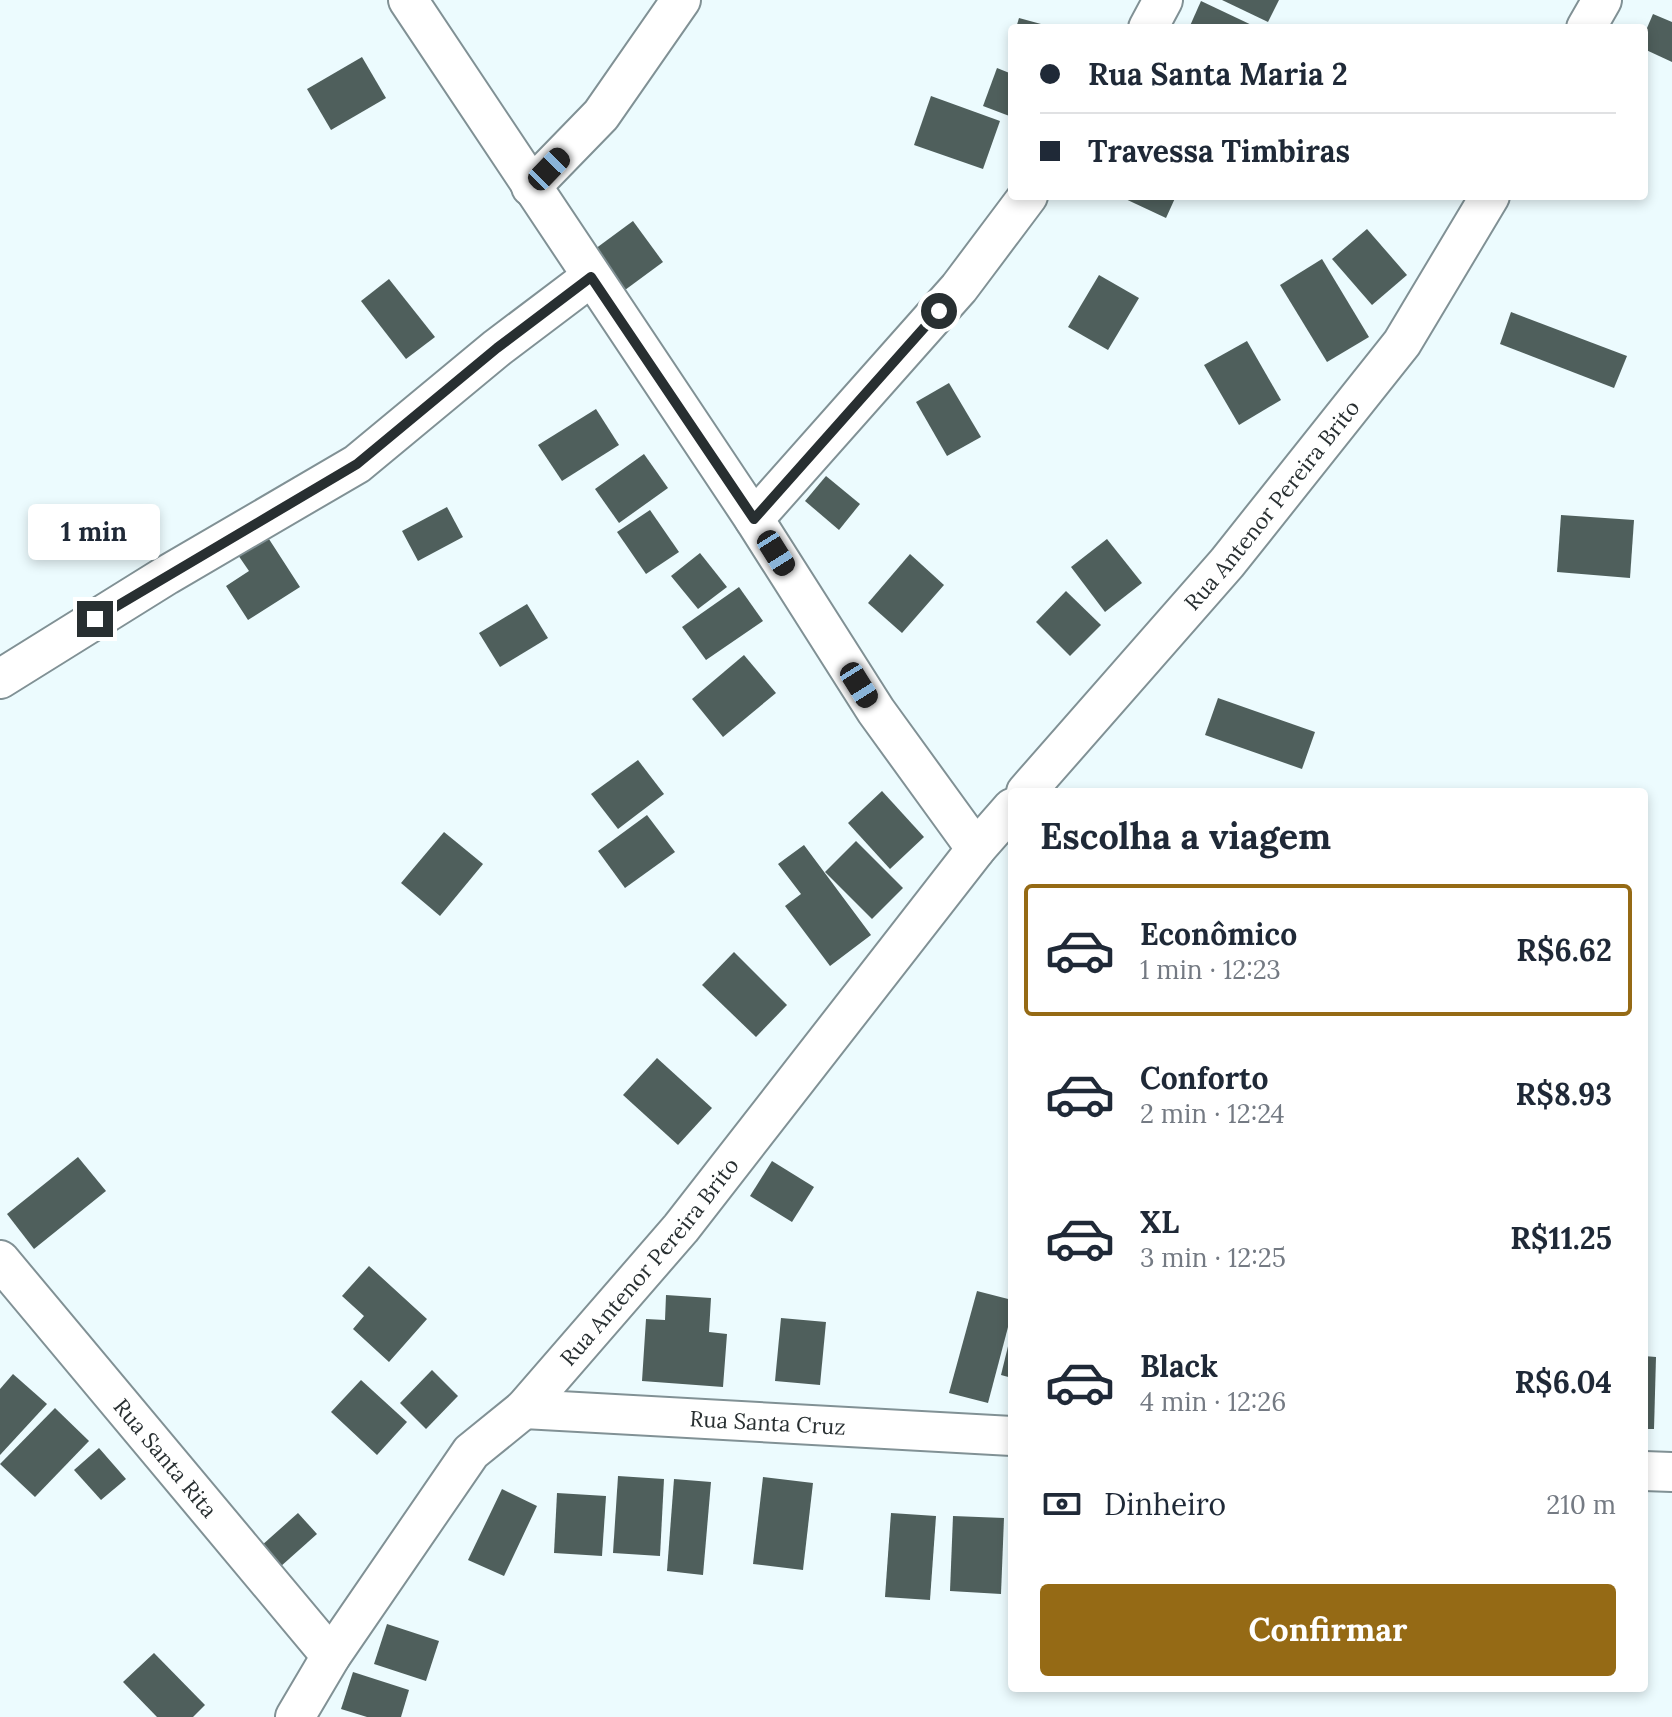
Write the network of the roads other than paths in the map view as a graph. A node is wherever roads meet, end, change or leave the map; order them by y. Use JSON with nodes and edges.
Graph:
{"nodes":[{"id":1,"x":408,"y":0,"type":"edge"},
{"id":2,"x":681,"y":0,"type":"edge"},
{"id":3,"x":1163,"y":0,"type":"edge"},
{"id":4,"x":1602,"y":0,"type":"edge"},
{"id":5,"x":1150,"y":24,"type":"edge"},
{"id":6,"x":1588,"y":24,"type":"edge"},
{"id":7,"x":531,"y":187,"type":"junction"},
{"id":8,"x":1025,"y":200,"type":"edge"},
{"id":9,"x":1488,"y":200,"type":"edge"},
{"id":10,"x":591,"y":277,"type":"junction"},
{"id":11,"x":754,"y":519,"type":"junction"},
{"id":12,"x":0,"y":679,"type":"edge"},
{"id":13,"x":1030,"y":788,"type":"edge"},
{"id":14,"x":1008,"y":813,"type":"edge"},
{"id":15,"x":976,"y":849,"type":"junction"},
{"id":16,"x":0,"y":1260,"type":"edge"},
{"id":17,"x":524,"y":1409,"type":"junction"},
{"id":18,"x":1008,"y":1436,"type":"edge"},
{"id":19,"x":1648,"y":1471,"type":"edge"},
{"id":20,"x":1672,"y":1472,"type":"edge"},
{"id":21,"x":331,"y":1656,"type":"junction"},
{"id":22,"x":295,"y":1717,"type":"edge"}],
"edges":[{"from":1,"to":7,"type":"street"},
{"from":2,"to":7,"type":"street"},
{"from":3,"to":5,"type":"street"},
{"from":4,"to":6,"type":"street"},
{"from":7,"to":10,"type":"street"},
{"from":8,"to":11,"type":"street"},
{"from":9,"to":13,"type":"street","name":"Rua Antenor Pereira Brito"},
{"from":10,"to":11,"type":"street"},
{"from":10,"to":12,"type":"street"},
{"from":11,"to":15,"type":"street"},
{"from":14,"to":15,"type":"street","name":"Rua Antenor Pereira Brito"},
{"from":15,"to":17,"type":"street","name":"Rua Antenor Pereira Brito"},
{"from":16,"to":21,"type":"street","name":"Rua Santa Rita"},
{"from":17,"to":18,"type":"street","name":"Rua Santa Cruz"},
{"from":17,"to":21,"type":"street","name":"Rua Antenor Pereira Brito"},
{"from":19,"to":20,"type":"street"},
{"from":21,"to":22,"type":"street","name":"Rua Antenor Pereira Brito"}]}
